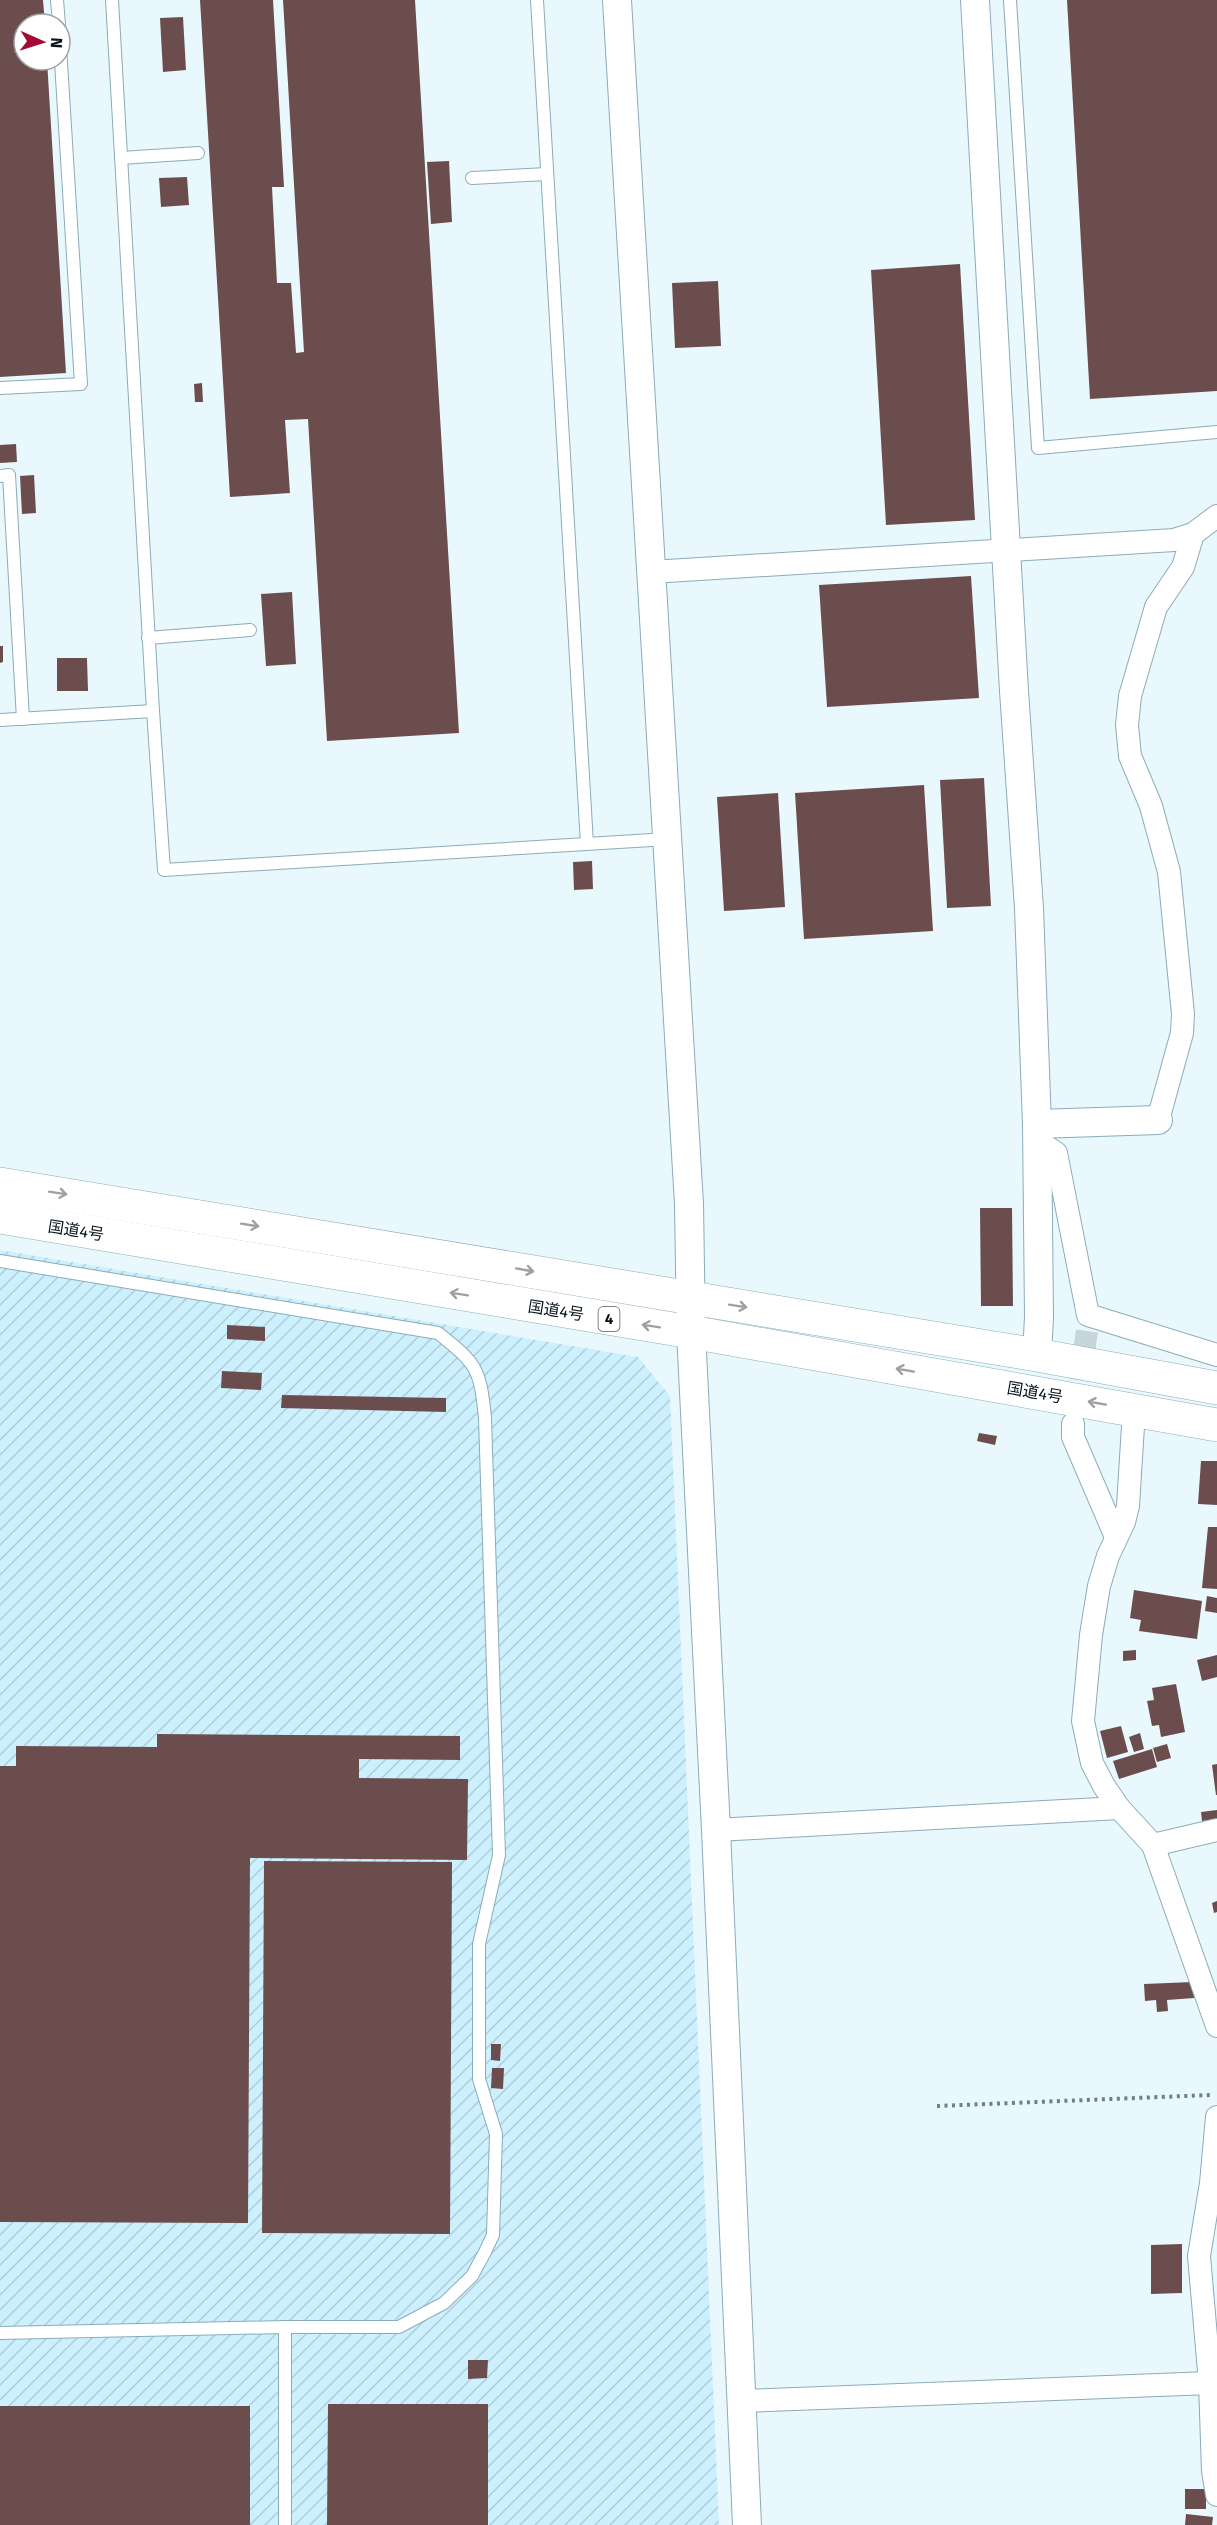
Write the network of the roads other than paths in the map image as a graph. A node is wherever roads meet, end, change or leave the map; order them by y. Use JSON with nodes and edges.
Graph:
{"nodes":[{"id":1,"x":112,"y":0,"type":"edge"},
{"id":2,"x":537,"y":0,"type":"edge"},
{"id":3,"x":617,"y":0,"type":"edge"},
{"id":4,"x":975,"y":0,"type":"edge"},
{"id":5,"x":1010,"y":0,"type":"edge"},
{"id":6,"x":62,"y":72,"type":"edge"},
{"id":7,"x":198,"y":153,"type":"dead end"},
{"id":8,"x":121,"y":158,"type":"junction"},
{"id":9,"x":547,"y":174,"type":"junction"},
{"id":10,"x":472,"y":178,"type":"dead end"},
{"id":11,"x":0,"y":388,"type":"edge"},
{"id":12,"x":1217,"y":432,"type":"edge"},
{"id":13,"x":0,"y":476,"type":"edge"},
{"id":14,"x":1217,"y":516,"type":"edge"},
{"id":15,"x":1193,"y":534,"type":"junction"},
{"id":16,"x":1007,"y":551,"type":"junction"},
{"id":17,"x":651,"y":572,"type":"junction"},
{"id":18,"x":249,"y":630,"type":"dead end"},
{"id":19,"x":148,"y":638,"type":"junction"},
{"id":20,"x":153,"y":711,"type":"junction"},
{"id":21,"x":23,"y":719,"type":"junction"},
{"id":22,"x":0,"y":720,"type":"edge"},
{"id":23,"x":668,"y":839,"type":"junction"},
{"id":24,"x":587,"y":844,"type":"junction"},
{"id":25,"x":1158,"y":1120,"type":"joint"},
{"id":26,"x":1037,"y":1132,"type":"junction"},
{"id":27,"x":0,"y":1184,"type":"edge"},
{"id":28,"x":0,"y":1217,"type":"edge"},
{"id":29,"x":0,"y":1261,"type":"edge"},
{"id":30,"x":692,"y":1298,"type":"junction"},
{"id":31,"x":691,"y":1332,"type":"junction"},
{"id":32,"x":1217,"y":1354,"type":"edge"},
{"id":33,"x":1036,"y":1355,"type":"junction"},
{"id":34,"x":1217,"y":1388,"type":"edge"},
{"id":35,"x":1134,"y":1410,"type":"junction"},
{"id":36,"x":1073,"y":1424,"type":"tunnel mouth"},
{"id":37,"x":1217,"y":1425,"type":"edge"},
{"id":38,"x":1116,"y":1537,"type":"junction"},
{"id":39,"x":1119,"y":1808,"type":"junction"},
{"id":40,"x":716,"y":1830,"type":"junction"},
{"id":41,"x":1217,"y":1830,"type":"edge"},
{"id":42,"x":1153,"y":1845,"type":"junction"},
{"id":43,"x":1217,"y":2026,"type":"edge"},
{"id":44,"x":1217,"y":2117,"type":"edge"},
{"id":45,"x":1208,"y":2256,"type":"edge"},
{"id":46,"x":285,"y":2327,"type":"junction"},
{"id":47,"x":0,"y":2333,"type":"edge"},
{"id":48,"x":1212,"y":2391,"type":"edge"},
{"id":49,"x":742,"y":2401,"type":"junction"},
{"id":50,"x":1217,"y":2495,"type":"edge"},
{"id":51,"x":285,"y":2525,"type":"edge"},
{"id":52,"x":747,"y":2525,"type":"edge"}],
"edges":[{"from":1,"to":8,"type":"lane"},
{"from":2,"to":9,"type":"lane"},
{"from":3,"to":17,"type":"street"},
{"from":4,"to":16,"type":"street"},
{"from":5,"to":12,"type":"lane"},
{"from":6,"to":11,"type":"lane"},
{"from":7,"to":8,"type":"lane"},
{"from":8,"to":19,"type":"lane"},
{"from":9,"to":10,"type":"lane"},
{"from":9,"to":24,"type":"lane"},
{"from":13,"to":21,"type":"lane"},
{"from":14,"to":15,"type":"street"},
{"from":15,"to":16,"type":"street"},
{"from":15,"to":25,"type":"street"},
{"from":16,"to":17,"type":"street"},
{"from":16,"to":26,"type":"street"},
{"from":17,"to":23,"type":"street"},
{"from":18,"to":19,"type":"lane"},
{"from":19,"to":20,"type":"lane"},
{"from":20,"to":21,"type":"lane"},
{"from":20,"to":24,"type":"lane"},
{"from":21,"to":22,"type":"lane"},
{"from":23,"to":24,"type":"lane"},
{"from":23,"to":30,"type":"street"},
{"from":25,"to":26,"type":"street"},
{"from":26,"to":32,"type":"street"},
{"from":26,"to":33,"type":"street"},
{"from":27,"to":30,"type":"highway","name":"国道4号","number":"4","one_way":true},
{"from":31,"to":28,"type":"highway","name":"国道4号","number":"4","one_way":true},
{"from":29,"to":46,"type":"lane"},
{"from":30,"to":31,"type":"street"},
{"from":30,"to":33,"type":"highway","name":"国道4号","number":"4","one_way":true},
{"from":35,"to":31,"type":"highway","name":"国道4号","number":"4","one_way":true},
{"from":31,"to":40,"type":"street"},
{"from":33,"to":34,"type":"highway","name":"国道4号","number":"4"},
{"from":35,"to":37,"type":"highway","name":"国道4号","number":"4"},
{"from":35,"to":38,"type":"street"},
{"from":36,"to":38,"type":"street"},
{"from":38,"to":39,"type":"street"},
{"from":39,"to":40,"type":"street"},
{"from":39,"to":42,"type":"street"},
{"from":40,"to":49,"type":"street"},
{"from":41,"to":42,"type":"street"},
{"from":42,"to":43,"type":"street"},
{"from":44,"to":45,"type":"street"},
{"from":45,"to":48,"type":"street"},
{"from":46,"to":47,"type":"lane"},
{"from":46,"to":51,"type":"lane"},
{"from":48,"to":49,"type":"street"},
{"from":48,"to":50,"type":"street"},
{"from":49,"to":52,"type":"street"}]}
